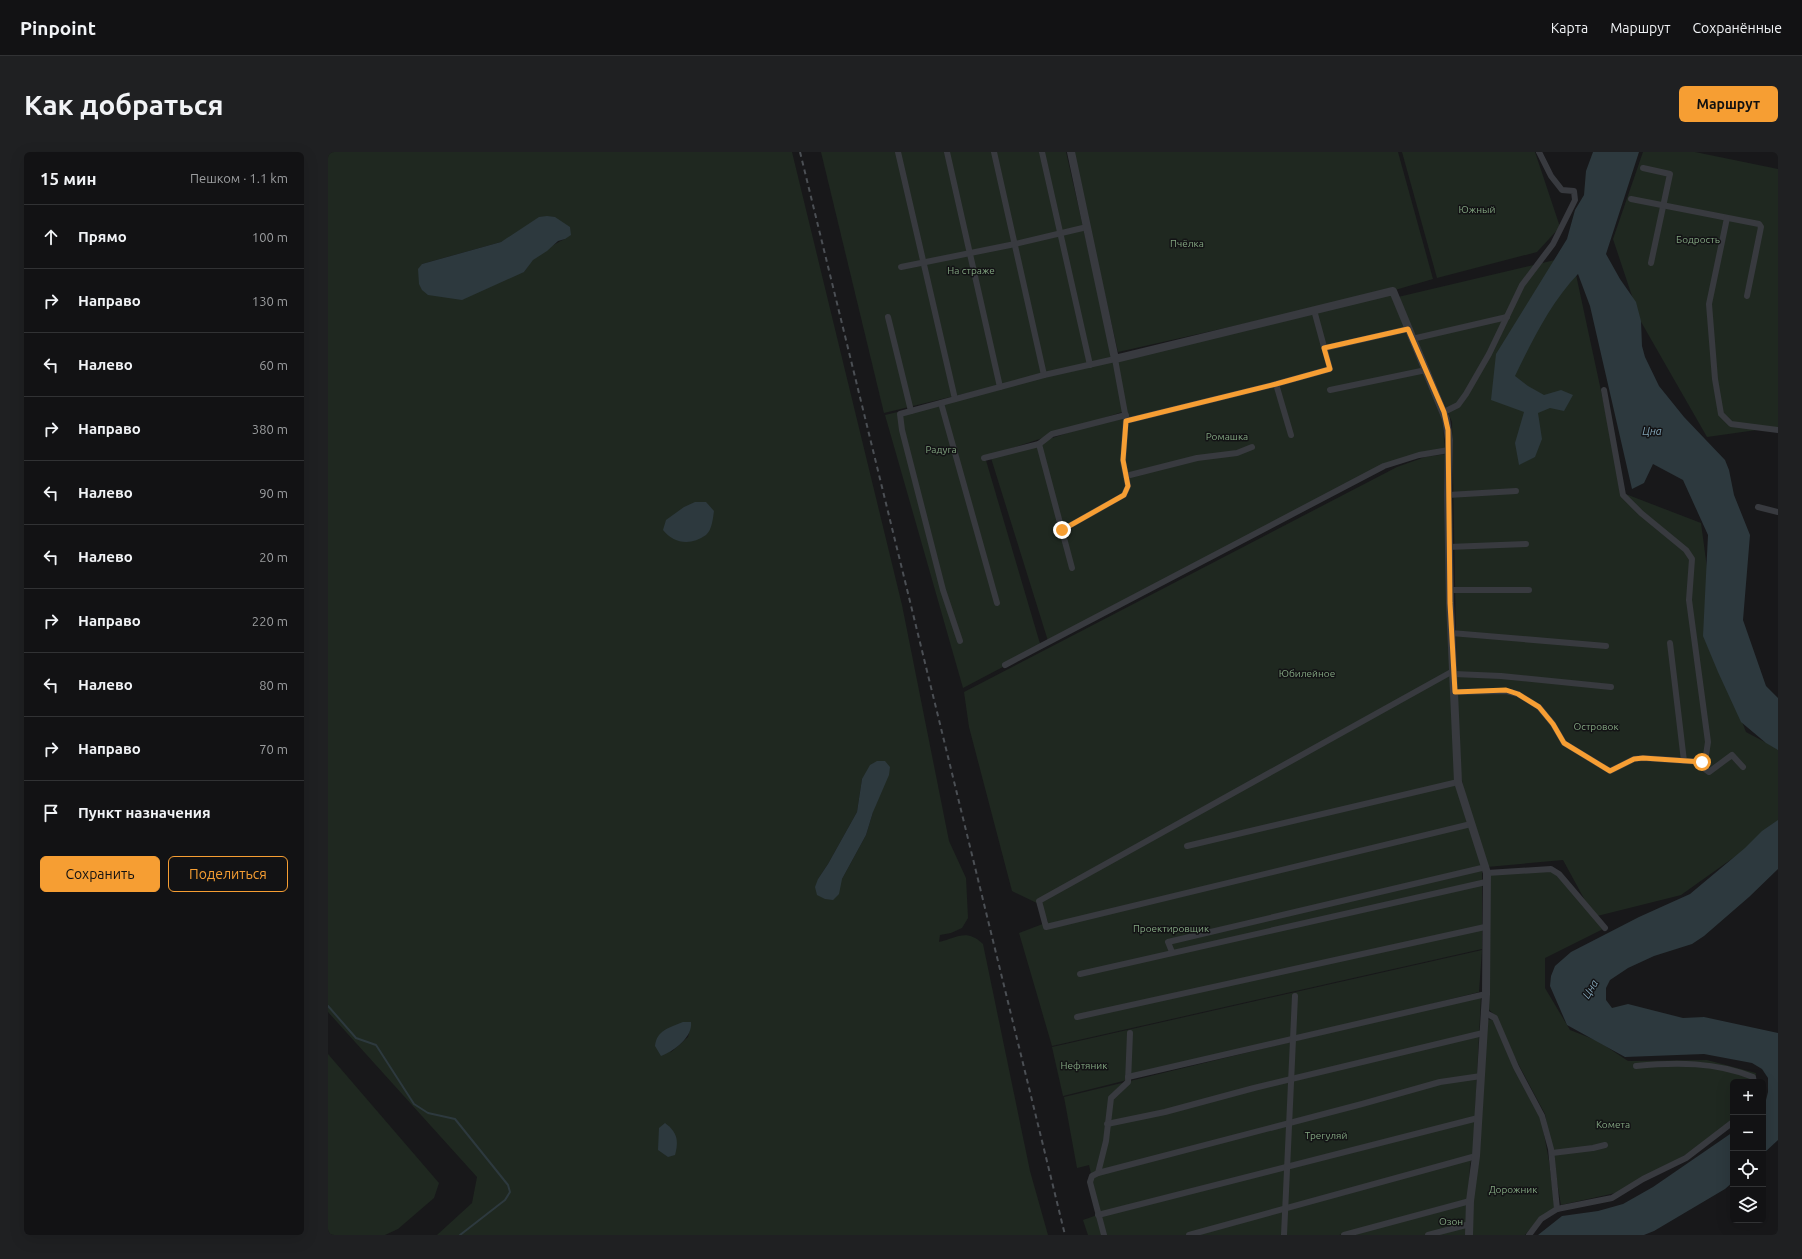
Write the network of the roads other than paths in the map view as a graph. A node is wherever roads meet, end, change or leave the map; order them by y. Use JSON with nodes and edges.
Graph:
{"nodes":[{"id":1,"x":898,"y":152,"type":"edge"},
{"id":2,"x":947,"y":152,"type":"edge"},
{"id":3,"x":994,"y":152,"type":"edge"},
{"id":4,"x":1042,"y":152,"type":"edge"},
{"id":5,"x":1071,"y":152,"type":"edge"},
{"id":6,"x":1538,"y":152,"type":"edge"},
{"id":7,"x":1643,"y":168,"type":"dead end"},
{"id":8,"x":1631,"y":199,"type":"dead end"},
{"id":9,"x":1664,"y":206,"type":"junction"},
{"id":10,"x":1727,"y":218,"type":"junction"},
{"id":11,"x":1087,"y":227,"type":"junction"},
{"id":12,"x":1060,"y":234,"type":"junction"},
{"id":13,"x":1015,"y":244,"type":"junction"},
{"id":14,"x":970,"y":253,"type":"junction"},
{"id":15,"x":923,"y":263,"type":"junction"},
{"id":16,"x":1651,"y":263,"type":"dead end"},
{"id":17,"x":901,"y":267,"type":"dead end"},
{"id":18,"x":1747,"y":296,"type":"dead end"},
{"id":19,"x":1314,"y":310,"type":"junction"},
{"id":20,"x":1508,"y":316,"type":"junction"},
{"id":21,"x":888,"y":317,"type":"dead end"},
{"id":22,"x":1408,"y":329,"type":"junction"},
{"id":23,"x":1412,"y":340,"type":"junction"},
{"id":24,"x":1324,"y":348,"type":"junction"},
{"id":25,"x":1116,"y":359,"type":"junction"},
{"id":26,"x":1090,"y":364,"type":"junction"},
{"id":27,"x":1426,"y":370,"type":"junction"},
{"id":28,"x":1044,"y":375,"type":"junction"},
{"id":29,"x":1276,"y":384,"type":"junction"},
{"id":30,"x":1000,"y":387,"type":"junction"},
{"id":31,"x":1330,"y":390,"type":"dead end"},
{"id":32,"x":1604,"y":390,"type":"dead end"},
{"id":33,"x":955,"y":399,"type":"junction"},
{"id":34,"x":941,"y":403,"type":"junction"},
{"id":35,"x":911,"y":411,"type":"junction"},
{"id":36,"x":1444,"y":412,"type":"junction"},
{"id":37,"x":1126,"y":418,"type":"junction"},
{"id":38,"x":1778,"y":430,"type":"edge"},
{"id":39,"x":1291,"y":435,"type":"dead end"},
{"id":40,"x":1039,"y":444,"type":"junction"},
{"id":41,"x":1252,"y":447,"type":"dead end"},
{"id":42,"x":1449,"y":450,"type":"junction"},
{"id":43,"x":984,"y":458,"type":"dead end"},
{"id":44,"x":1126,"y":476,"type":"junction"},
{"id":45,"x":1516,"y":491,"type":"dead end"},
{"id":46,"x":1448,"y":495,"type":"junction"},
{"id":47,"x":1758,"y":507,"type":"dead end"},
{"id":48,"x":1778,"y":512,"type":"edge"},
{"id":49,"x":1062,"y":530,"type":"junction"},
{"id":50,"x":1526,"y":544,"type":"dead end"},
{"id":51,"x":1448,"y":547,"type":"junction"},
{"id":52,"x":1072,"y":568,"type":"dead end"},
{"id":53,"x":1450,"y":590,"type":"junction"},
{"id":54,"x":1529,"y":590,"type":"dead end"},
{"id":55,"x":997,"y":603,"type":"dead end"},
{"id":56,"x":1451,"y":632,"type":"junction"},
{"id":57,"x":960,"y":641,"type":"dead end"},
{"id":58,"x":1670,"y":643,"type":"dead end"},
{"id":59,"x":1606,"y":646,"type":"dead end"},
{"id":60,"x":1005,"y":665,"type":"dead end"},
{"id":61,"x":1454,"y":672,"type":"junction"},
{"id":62,"x":1611,"y":687,"type":"dead end"},
{"id":63,"x":1455,"y":692,"type":"junction"},
{"id":64,"x":1684,"y":761,"type":"junction"},
{"id":65,"x":1702,"y":762,"type":"junction"},
{"id":66,"x":1743,"y":767,"type":"dead end"},
{"id":67,"x":1458,"y":782,"type":"junction"},
{"id":68,"x":1471,"y":824,"type":"junction"},
{"id":69,"x":1188,"y":846,"type":"dead end"},
{"id":70,"x":1486,"y":870,"type":"junction"},
{"id":71,"x":1486,"y":882,"type":"junction"},
{"id":72,"x":1486,"y":927,"type":"junction"},
{"id":73,"x":1605,"y":928,"type":"dead end"},
{"id":74,"x":1172,"y":952,"type":"junction"},
{"id":75,"x":1080,"y":974,"type":"dead end"},
{"id":76,"x":1486,"y":994,"type":"junction"},
{"id":77,"x":1295,"y":996,"type":"dead end"},
{"id":78,"x":1484,"y":1012,"type":"junction"},
{"id":79,"x":1077,"y":1017,"type":"dead end"},
{"id":80,"x":1130,"y":1033,"type":"dead end"},
{"id":81,"x":1483,"y":1033,"type":"junction"},
{"id":82,"x":1294,"y":1038,"type":"junction"},
{"id":83,"x":1636,"y":1066,"type":"dead end"},
{"id":84,"x":1481,"y":1076,"type":"junction"},
{"id":85,"x":1128,"y":1077,"type":"junction"},
{"id":86,"x":1753,"y":1079,"type":"edge"},
{"id":87,"x":1291,"y":1080,"type":"junction"},
{"id":88,"x":1478,"y":1118,"type":"junction"},
{"id":89,"x":1290,"y":1123,"type":"junction"},
{"id":90,"x":1107,"y":1124,"type":"junction"},
{"id":91,"x":1730,"y":1124,"type":"edge"},
{"id":92,"x":1605,"y":1145,"type":"dead end"},
{"id":93,"x":1552,"y":1153,"type":"junction"},
{"id":94,"x":1476,"y":1156,"type":"junction"},
{"id":95,"x":1287,"y":1167,"type":"junction"},
{"id":96,"x":1098,"y":1173,"type":"junction"},
{"id":97,"x":1470,"y":1201,"type":"junction"},
{"id":98,"x":1286,"y":1209,"type":"junction"},
{"id":99,"x":1557,"y":1209,"type":"junction"},
{"id":100,"x":1098,"y":1216,"type":"junction"},
{"id":101,"x":1470,"y":1224,"type":"junction"},
{"id":102,"x":1104,"y":1235,"type":"edge"},
{"id":103,"x":1189,"y":1235,"type":"edge"},
{"id":104,"x":1284,"y":1235,"type":"edge"},
{"id":105,"x":1344,"y":1235,"type":"edge"},
{"id":106,"x":1428,"y":1235,"type":"edge"},
{"id":107,"x":1469,"y":1235,"type":"edge"},
{"id":108,"x":1529,"y":1235,"type":"edge"}],
"edges":[{"from":1,"to":15,"type":"street"},
{"from":2,"to":14,"type":"street"},
{"from":3,"to":13,"type":"street"},
{"from":4,"to":12,"type":"street"},
{"from":5,"to":11,"type":"street"},
{"from":6,"to":20,"type":"street"},
{"from":7,"to":9,"type":"street"},
{"from":8,"to":9,"type":"street"},
{"from":9,"to":10,"type":"street"},
{"from":9,"to":16,"type":"street"},
{"from":10,"to":18,"type":"street"},
{"from":10,"to":38,"type":"street"},
{"from":11,"to":12,"type":"street"},
{"from":11,"to":25,"type":"street"},
{"from":12,"to":13,"type":"street"},
{"from":12,"to":26,"type":"street"},
{"from":13,"to":14,"type":"street"},
{"from":13,"to":28,"type":"street"},
{"from":14,"to":15,"type":"street"},
{"from":14,"to":30,"type":"street"},
{"from":15,"to":17,"type":"street"},
{"from":15,"to":33,"type":"street"},
{"from":19,"to":22,"type":"street"},
{"from":19,"to":24,"type":"street"},
{"from":19,"to":25,"type":"street"},
{"from":20,"to":23,"type":"street"},
{"from":20,"to":36,"type":"street"},
{"from":21,"to":35,"type":"street"},
{"from":22,"to":23,"type":"street"},
{"from":22,"to":24,"type":"street"},
{"from":23,"to":27,"type":"street"},
{"from":24,"to":29,"type":"street"},
{"from":25,"to":26,"type":"street"},
{"from":25,"to":37,"type":"street"},
{"from":26,"to":28,"type":"street"},
{"from":27,"to":31,"type":"street"},
{"from":27,"to":36,"type":"street"},
{"from":28,"to":30,"type":"street"},
{"from":29,"to":37,"type":"street"},
{"from":29,"to":39,"type":"street"},
{"from":30,"to":33,"type":"street"},
{"from":32,"to":65,"type":"street"},
{"from":33,"to":34,"type":"street"},
{"from":34,"to":35,"type":"street"},
{"from":34,"to":55,"type":"street"},
{"from":35,"to":57,"type":"street"},
{"from":36,"to":42,"type":"street"},
{"from":37,"to":40,"type":"street"},
{"from":37,"to":44,"type":"street"},
{"from":40,"to":43,"type":"street"},
{"from":40,"to":49,"type":"street"},
{"from":41,"to":44,"type":"street"},
{"from":42,"to":46,"type":"street"},
{"from":42,"to":60,"type":"street"},
{"from":44,"to":49,"type":"street"},
{"from":45,"to":46,"type":"street"},
{"from":46,"to":51,"type":"street"},
{"from":47,"to":48,"type":"street"},
{"from":49,"to":52,"type":"street"},
{"from":50,"to":51,"type":"street"},
{"from":51,"to":53,"type":"street"},
{"from":53,"to":54,"type":"street"},
{"from":53,"to":56,"type":"street"},
{"from":56,"to":59,"type":"street"},
{"from":56,"to":61,"type":"street"},
{"from":58,"to":64,"type":"street"},
{"from":61,"to":62,"type":"street"},
{"from":61,"to":63,"type":"street"},
{"from":61,"to":68,"type":"street"},
{"from":63,"to":64,"type":"street"},
{"from":63,"to":67,"type":"street"},
{"from":64,"to":65,"type":"street"},
{"from":65,"to":66,"type":"street"},
{"from":67,"to":68,"type":"street"},
{"from":67,"to":69,"type":"street"},
{"from":68,"to":70,"type":"street"},
{"from":70,"to":71,"type":"street"},
{"from":70,"to":73,"type":"street"},
{"from":70,"to":74,"type":"street"},
{"from":71,"to":72,"type":"street"},
{"from":71,"to":74,"type":"street"},
{"from":72,"to":76,"type":"street"},
{"from":72,"to":79,"type":"street"},
{"from":74,"to":75,"type":"street"},
{"from":76,"to":78,"type":"street"},
{"from":76,"to":82,"type":"street"},
{"from":77,"to":82,"type":"street"},
{"from":78,"to":81,"type":"street"},
{"from":78,"to":93,"type":"street"},
{"from":80,"to":85,"type":"street"},
{"from":81,"to":84,"type":"street"},
{"from":81,"to":87,"type":"street"},
{"from":82,"to":85,"type":"street"},
{"from":82,"to":87,"type":"street"},
{"from":83,"to":86,"type":"street"},
{"from":84,"to":88,"type":"street"},
{"from":84,"to":89,"type":"street"},
{"from":85,"to":90,"type":"street"},
{"from":87,"to":89,"type":"street"},
{"from":87,"to":90,"type":"street"},
{"from":88,"to":94,"type":"street"},
{"from":88,"to":95,"type":"street"},
{"from":89,"to":95,"type":"street"},
{"from":89,"to":96,"type":"street"},
{"from":90,"to":96,"type":"street"},
{"from":91,"to":99,"type":"street"},
{"from":92,"to":93,"type":"street"},
{"from":93,"to":99,"type":"street"},
{"from":94,"to":97,"type":"street"},
{"from":94,"to":98,"type":"street"},
{"from":95,"to":98,"type":"street"},
{"from":95,"to":100,"type":"street"},
{"from":96,"to":100,"type":"street"},
{"from":97,"to":101,"type":"street"},
{"from":97,"to":105,"type":"street"},
{"from":98,"to":103,"type":"street"},
{"from":98,"to":104,"type":"street"},
{"from":99,"to":108,"type":"street"},
{"from":100,"to":102,"type":"street"},
{"from":101,"to":106,"type":"street"},
{"from":101,"to":107,"type":"street"}]}
